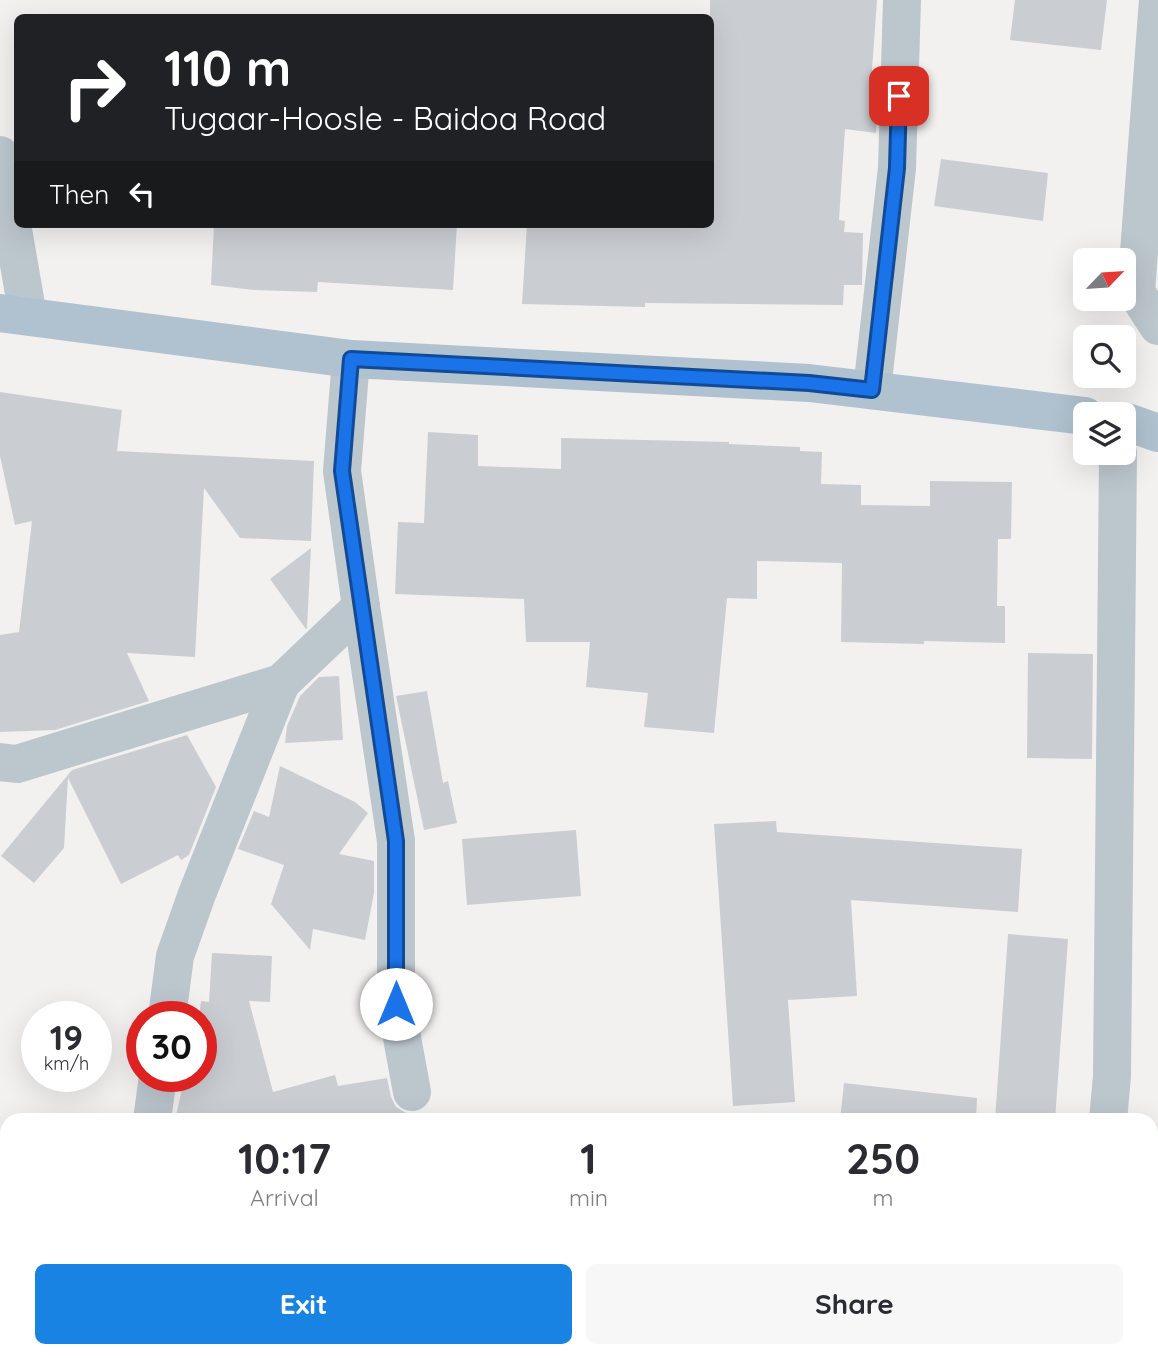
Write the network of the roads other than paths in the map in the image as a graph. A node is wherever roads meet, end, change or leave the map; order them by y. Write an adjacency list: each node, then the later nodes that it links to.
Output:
1 (901, 0): 7 (street)
2 (1158, 0): 5 (street)
3 (0, 155): 4 (street)
4 (14, 314): 6 (main road)
5 (1158, 326)
6 (351, 359): 7 (main road); 12 (street)
7 (872, 390): 8 (main road)
8 (1073, 414)
9 (1136, 425): 10 (main road)
10 (1158, 433)
11 (1118, 465): 19 (street)
12 (361, 607): 13 (street); 17 (street)
13 (281, 683): 14 (street); 15 (street)
14 (0, 762)
15 (169, 1001)
16 (156, 1092): 18 (street)
17 (412, 1092)
18 (153, 1113)
19 (1109, 1113)

